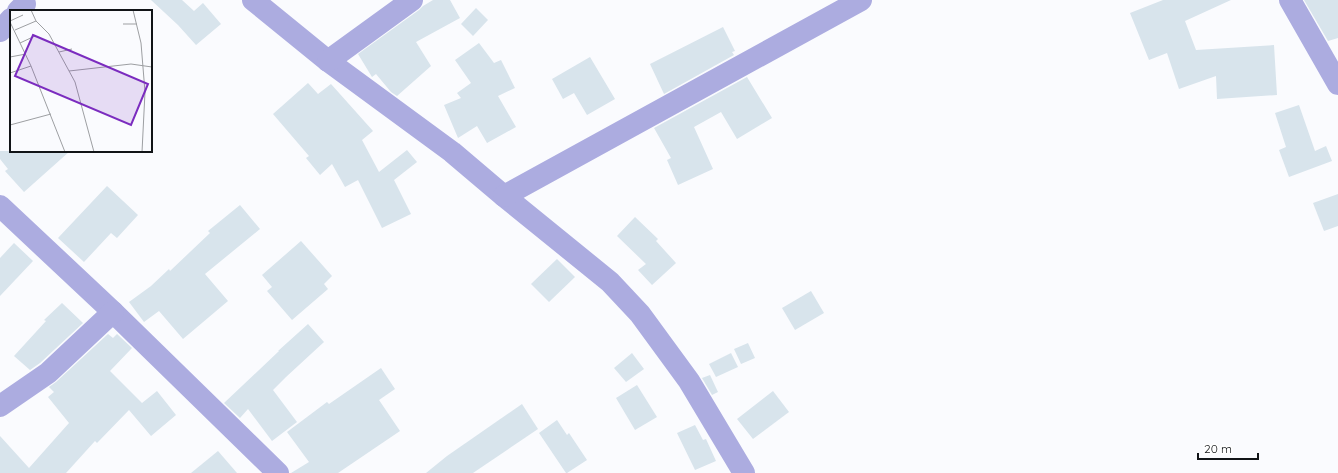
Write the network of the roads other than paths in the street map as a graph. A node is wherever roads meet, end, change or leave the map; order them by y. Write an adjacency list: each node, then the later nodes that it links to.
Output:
1 (253, 0): 7 (street)
2 (412, 0): 7 (street)
3 (861, 0): 9 (street)
4 (1290, 0): 8 (street)
5 (10, 20): 6 (street)
6 (0, 31)
7 (328, 61): 9 (street)
8 (1338, 84)
9 (504, 196): 14 (street)
10 (3, 213): 11 (street)
11 (113, 312): 12 (street); 13 (street)
12 (0, 406)
13 (278, 473)
14 (744, 473)

